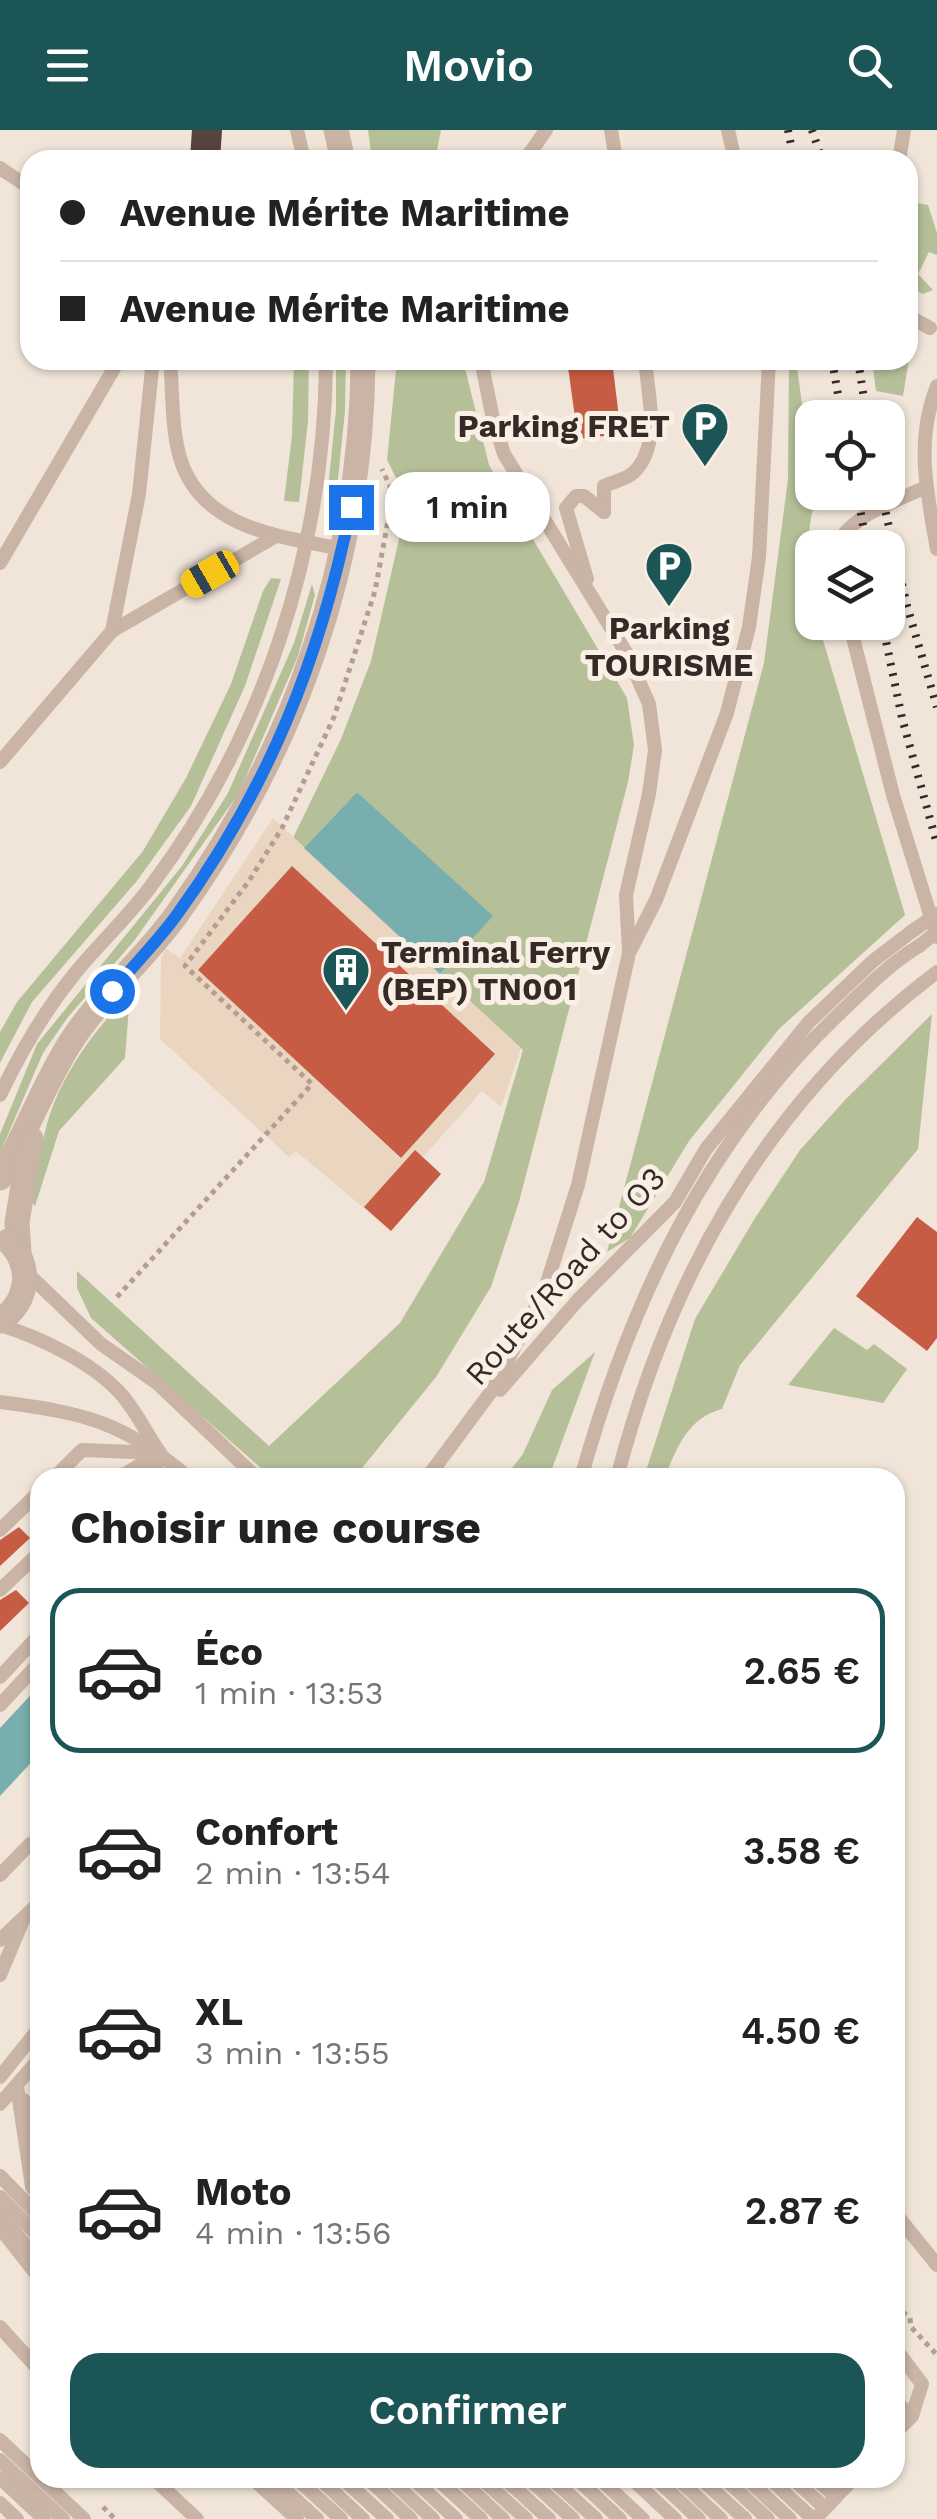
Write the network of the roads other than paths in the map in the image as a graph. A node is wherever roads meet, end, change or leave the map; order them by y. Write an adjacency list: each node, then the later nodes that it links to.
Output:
1 (918, 321): 2 (lane)
2 (930, 328)
3 (114, 370): 18 (lane)
4 (152, 370): 20 (lane)
5 (171, 370): 14 (lane)
6 (325, 370): 15 (lane)
7 (363, 370): 16 (street)
8 (483, 370): 19 (lane)
9 (646, 370): 19 (lane)
10 (769, 370): 25 (lane)
11 (937, 386): 12 (lane)
12 (926, 487): 13 (lane); 17 (lane)
13 (847, 530)
14 (271, 536): 15 (lane); 20 (lane)
15 (306, 542): 16 (lane); 27 (lane)
16 (344, 548): 28 (street)
17 (937, 549)
18 (0, 563)
19 (593, 599): 25 (lane)
20 (112, 631): 22 (lane)
21 (854, 640): 24 (lane)
22 (0, 762)
23 (937, 914): 33 (lane, Route/Road to O3, bridge)
24 (937, 934): 41 (lane, bridge)
25 (629, 952): 33 (lane)
26 (931, 976): 42 (lane)
27 (0, 1095)
28 (40, 1100): 29 (street); 30 (street)
29 (0, 1178)
30 (14, 1253): 31 (street); 39 (lane)
31 (0, 1323): 34 (lane)
32 (0, 1402): 34 (lane)
33 (461, 1436): 40 (lane)
34 (160, 1452): 35 (lane); 36 (lane); 37 (lane); 38 (lane)
35 (64, 1468)
36 (135, 1468)
37 (155, 1468)
38 (178, 1468)
39 (246, 1468)
40 (435, 1468)
41 (584, 1468)
42 (619, 1468)
43 (30, 1501): 44 (lane)
44 (0, 1530)
45 (30, 1562): 46 (lane)
46 (0, 1590)
47 (30, 1645): 49 (lane)
48 (30, 1673): 50 (lane)
49 (0, 1677)
50 (0, 1705)
51 (30, 1844): 52 (lane)
52 (0, 1875)
53 (30, 1913): 54 (lane)
54 (23, 1920): 55 (lane); 56 (lane)
55 (0, 1940)
56 (0, 1975)
57 (30, 2040): 59 (lane)
58 (30, 2071): 60 (lane)
59 (0, 2077)
60 (18, 2086): 61 (lane); 62 (lane); 63 (lane); 64 (lane); 65 (lane)
61 (30, 2103)
62 (0, 2104)
63 (30, 2113)
64 (30, 2129)
65 (30, 2173)
66 (0, 2176): 68 (lane)
67 (0, 2197): 72 (lane)
68 (30, 2207)
69 (0, 2214): 73 (lane)
70 (905, 2226): 75 (lane)
71 (0, 2228): 74 (lane)
72 (30, 2228)
73 (30, 2250)
74 (30, 2266)
75 (937, 2266)
76 (0, 2327): 78 (lane)
77 (0, 2338): 78 (lane)
78 (15, 2347): 79 (lane)
79 (30, 2361)
80 (905, 2361): 81 (lane)
81 (905, 2416)
82 (0, 2440): 84 (lane)
83 (0, 2460): 117 (lane)
84 (30, 2468)
85 (0, 2478): 116 (lane)
86 (51, 2488): 118 (lane)
87 (163, 2488): 119 (lane)
88 (263, 2488): 120 (lane)
89 (283, 2488): 121 (lane)
90 (307, 2488): 122 (lane)
91 (330, 2488): 123 (lane)
92 (353, 2488): 124 (lane)
93 (378, 2488): 125 (lane)
94 (400, 2488): 126 (lane)
95 (423, 2488): 127 (lane)
96 (447, 2488): 128 (lane)
97 (470, 2488): 129 (lane)
98 (492, 2488): 130 (lane)
99 (515, 2488): 131 (lane)
100 (539, 2488): 132 (lane)
101 (562, 2488): 133 (lane)
102 (587, 2488): 134 (lane)
103 (609, 2488): 135 (lane)
104 (642, 2488): 136 (lane)
105 (665, 2488): 137 (lane)
106 (688, 2488): 138 (lane)
107 (711, 2488): 139 (lane)
108 (735, 2488): 140 (lane)
109 (757, 2488): 141 (lane)
110 (785, 2488): 114 (lane)
111 (801, 2488): 114 (lane)
112 (841, 2488): 114 (lane)
113 (0, 2503): 115 (lane)
114 (822, 2511)
115 (17, 2519)
116 (44, 2519)
117 (63, 2519)
118 (84, 2519)
119 (197, 2519)
120 (297, 2519)
121 (317, 2519)
122 (341, 2519)
123 (364, 2519)
124 (387, 2519)
125 (411, 2519)
126 (433, 2519)
127 (456, 2519)
128 (481, 2519)
129 (504, 2519)
130 (526, 2519)
131 (549, 2519)
132 (573, 2519)
133 (596, 2519)
134 (620, 2519)
135 (643, 2519)
136 (675, 2519)
137 (699, 2519)
138 (722, 2519)
139 (745, 2519)
140 (768, 2519)
141 (790, 2519)

